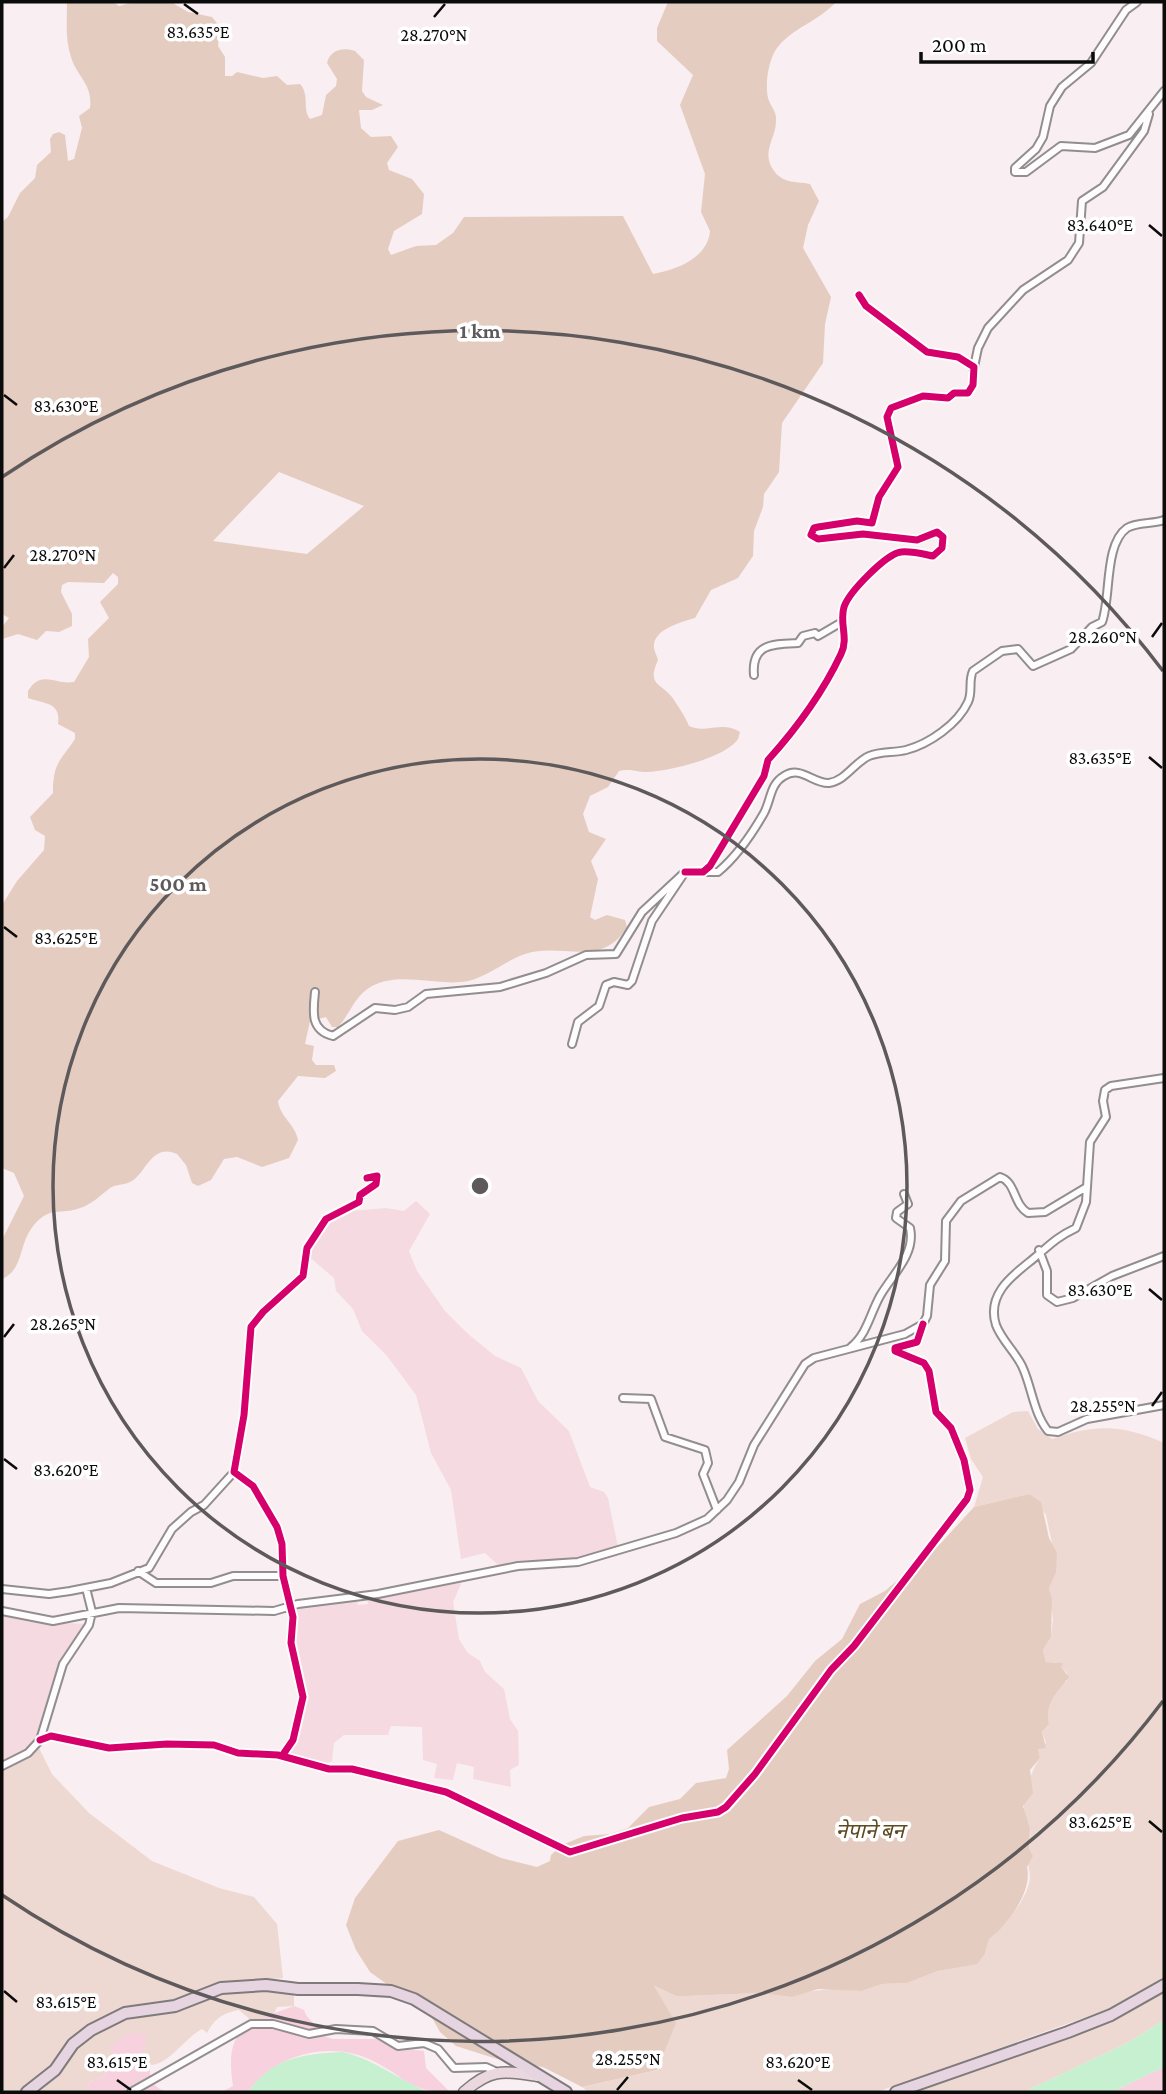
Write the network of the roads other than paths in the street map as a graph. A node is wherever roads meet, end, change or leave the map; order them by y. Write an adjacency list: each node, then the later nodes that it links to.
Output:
1 (1137, 2): 3 (street)
2 (1164, 91): 3 (street)
3 (1149, 114): 5 (street)
4 (859, 295): 5 (street)
5 (974, 367): 7 (street)
6 (1164, 520): 10 (street)
7 (842, 622): 8 (street); 10 (street)
8 (754, 675)
9 (685, 872): 10 (street); 11 (street); 12 (street)
10 (703, 872)
11 (315, 992)
12 (572, 1044)
13 (1164, 1078): 15 (street)
14 (367, 1178): 23 (street)
15 (1085, 1188): 17 (street); 19 (street)
16 (904, 1194): 20 (street)
17 (1039, 1250): 18 (street); 22 (street)
18 (1164, 1256)
19 (923, 1324): 20 (street); 33 (street)
20 (851, 1348): 24 (street)
21 (623, 1398): 24 (street)
22 (1164, 1405)
23 (234, 1472): 25 (street); 26 (street)
24 (717, 1510): 29 (street)
25 (138, 1571): 26 (street); 27 (street)
26 (283, 1576): 29 (street)
27 (86, 1588): 28 (street); 31 (street)
28 (2, 1589)
29 (291, 1608): 31 (street); 33 (street)
30 (2, 1611): 31 (street)
31 (92, 1612): 32 (street)
32 (40, 1740): 33 (street); 34 (street)
33 (282, 1756)
34 (2, 1766)
35 (1164, 1985): 42 (highway)
36 (497, 2072): 37 (main road); 39 (street); 40 (main road)
37 (537, 2076): 38 (highway); 41 (highway)
38 (27, 2092)
39 (131, 2092)
40 (464, 2092)
41 (566, 2092)
42 (896, 2092)

